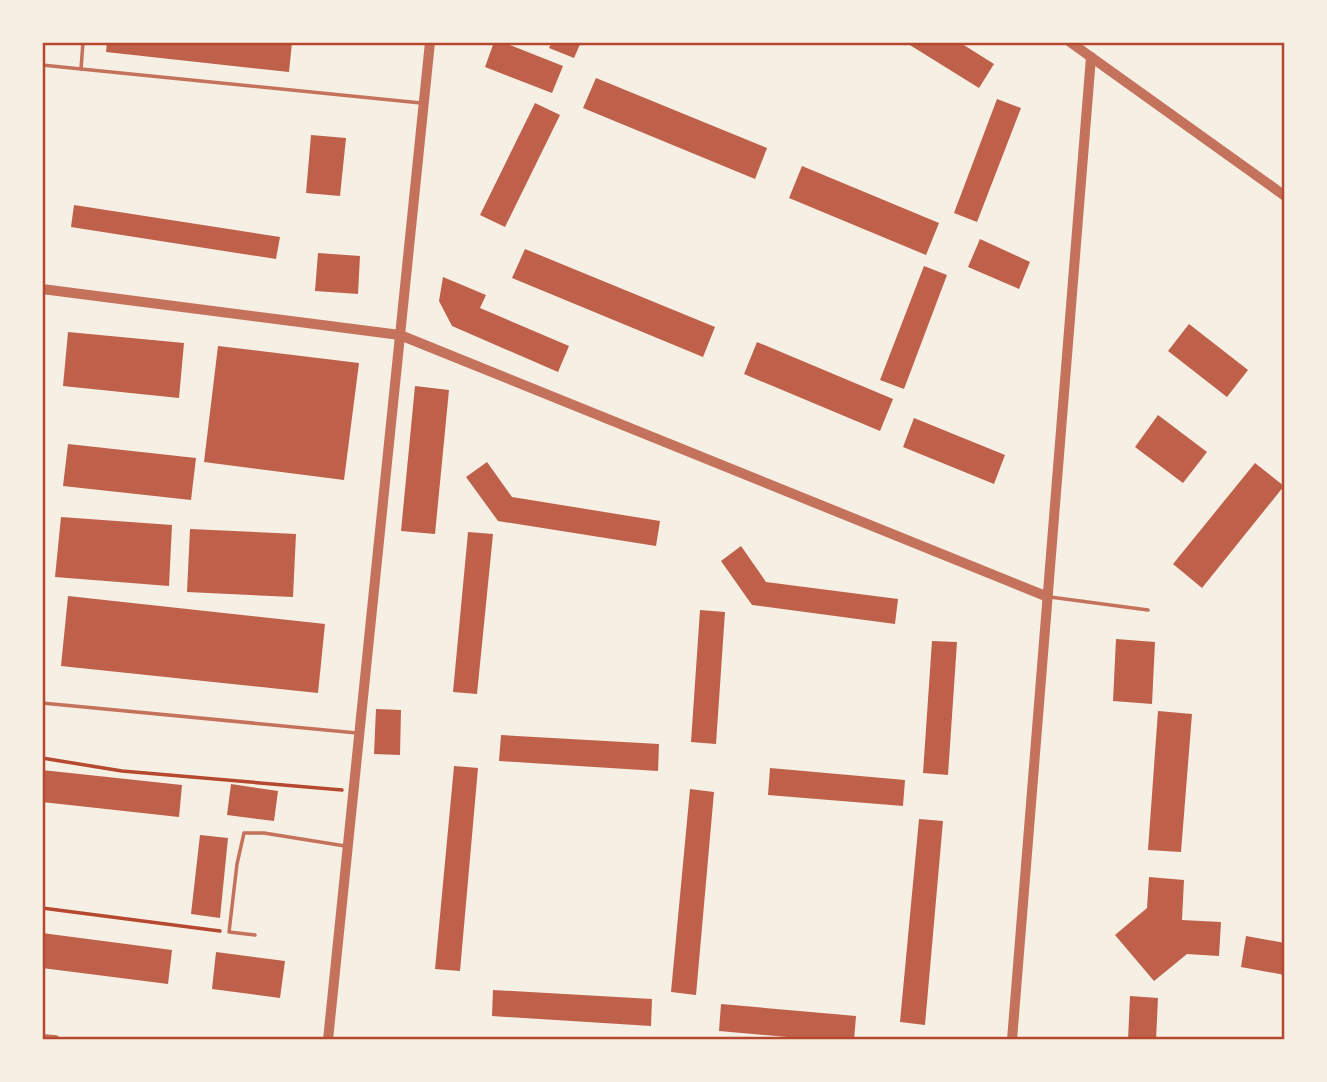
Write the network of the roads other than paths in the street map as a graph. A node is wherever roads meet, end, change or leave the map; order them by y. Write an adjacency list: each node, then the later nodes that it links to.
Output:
1 (83, 42): 6 (lane)
2 (430, 42): 7 (street)
3 (1070, 42): 4 (street)
4 (1091, 57): 8 (street); 11 (street)
5 (42, 65): 6 (lane)
6 (81, 69): 7 (lane)
7 (424, 103): 10 (street)
8 (1285, 196)
9 (42, 289): 10 (street)
10 (400, 335): 11 (street); 14 (street)
11 (1048, 597): 12 (lane); 20 (street)
12 (1147, 610)
13 (42, 702): 14 (lane)
14 (359, 733): 15 (street)
15 (348, 846): 16 (lane); 19 (street)
16 (255, 934)
17 (42, 1039): 18 (street)
18 (55, 1040)
19 (328, 1040)
20 (1012, 1040)

